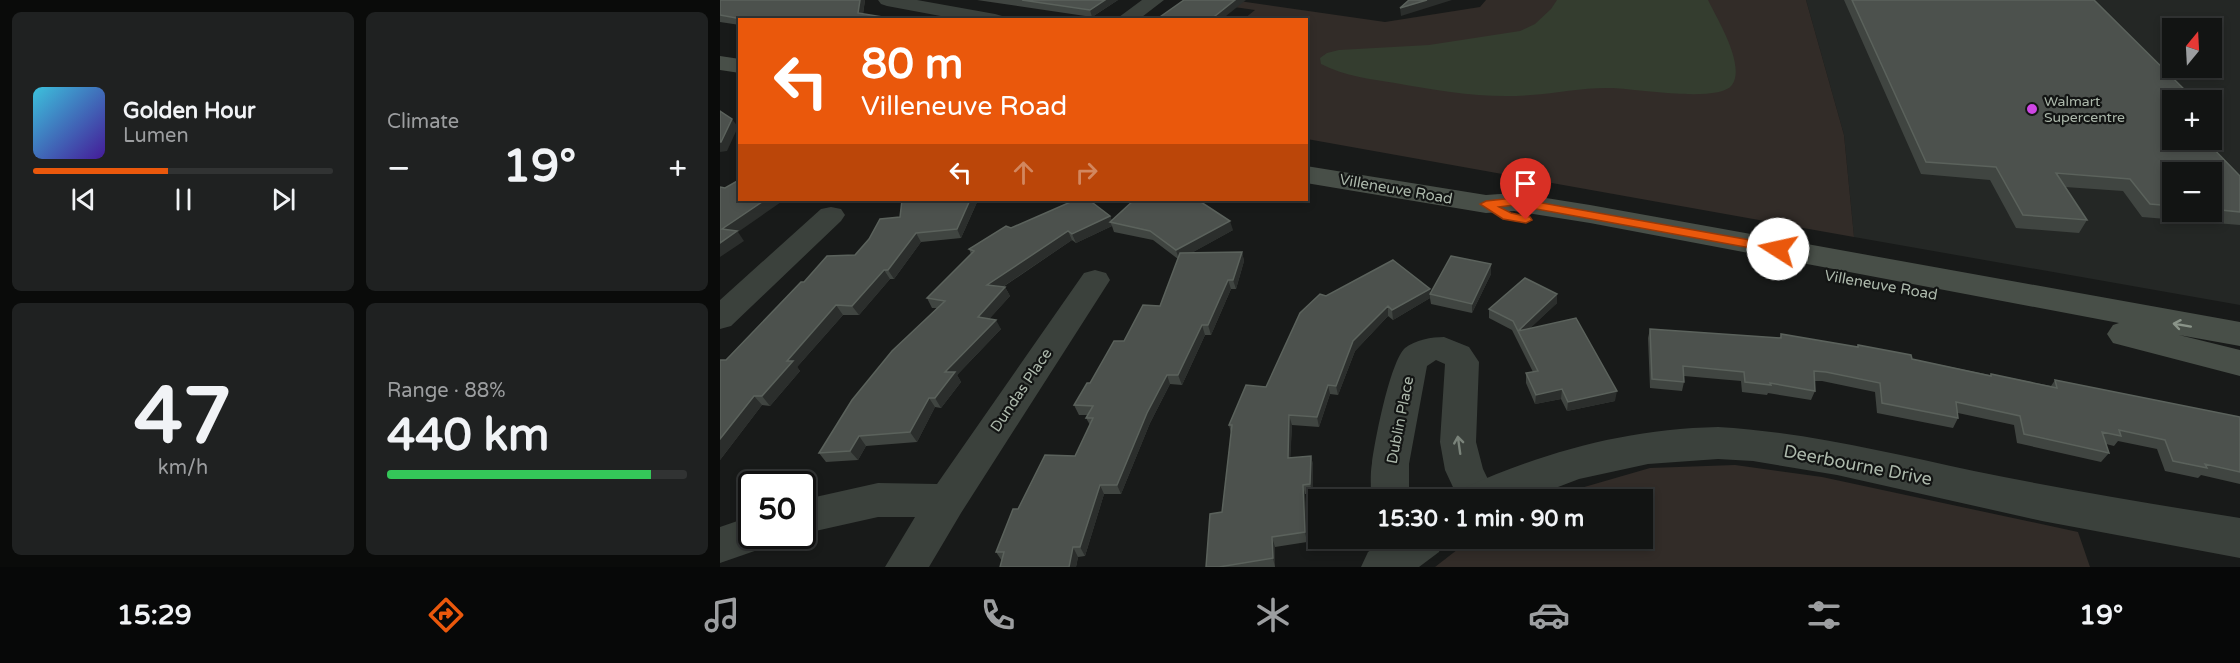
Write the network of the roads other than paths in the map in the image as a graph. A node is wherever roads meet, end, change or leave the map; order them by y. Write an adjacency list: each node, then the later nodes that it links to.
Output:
1 (887, 0): 3 (street)
2 (1155, 0): 4 (street)
3 (984, 18)
4 (1127, 18)
5 (720, 63): 6 (main road)
6 (738, 66)
7 (1308, 174): 8 (main road, Villeneuve Road)
8 (1486, 204): 12 (main road, Villeneuve Road, one-way to 8); 13 (main road, Villeneuve Road)
9 (831, 215): 11 (street)
10 (1095, 280): 17 (street, Dundas Place)
11 (720, 318)
12 (2240, 334)
13 (2240, 363)
14 (1390, 489): 15 (street, Dublin Place, one-way to 14)
15 (1474, 489)
16 (1506, 489): 19 (street, Deerbourne Drive)
17 (947, 501): 18 (street); 22 (street, Dundas Place)
18 (816, 514)
19 (2240, 538)
20 (738, 539): 21 (street)
21 (720, 545)
22 (906, 567)

